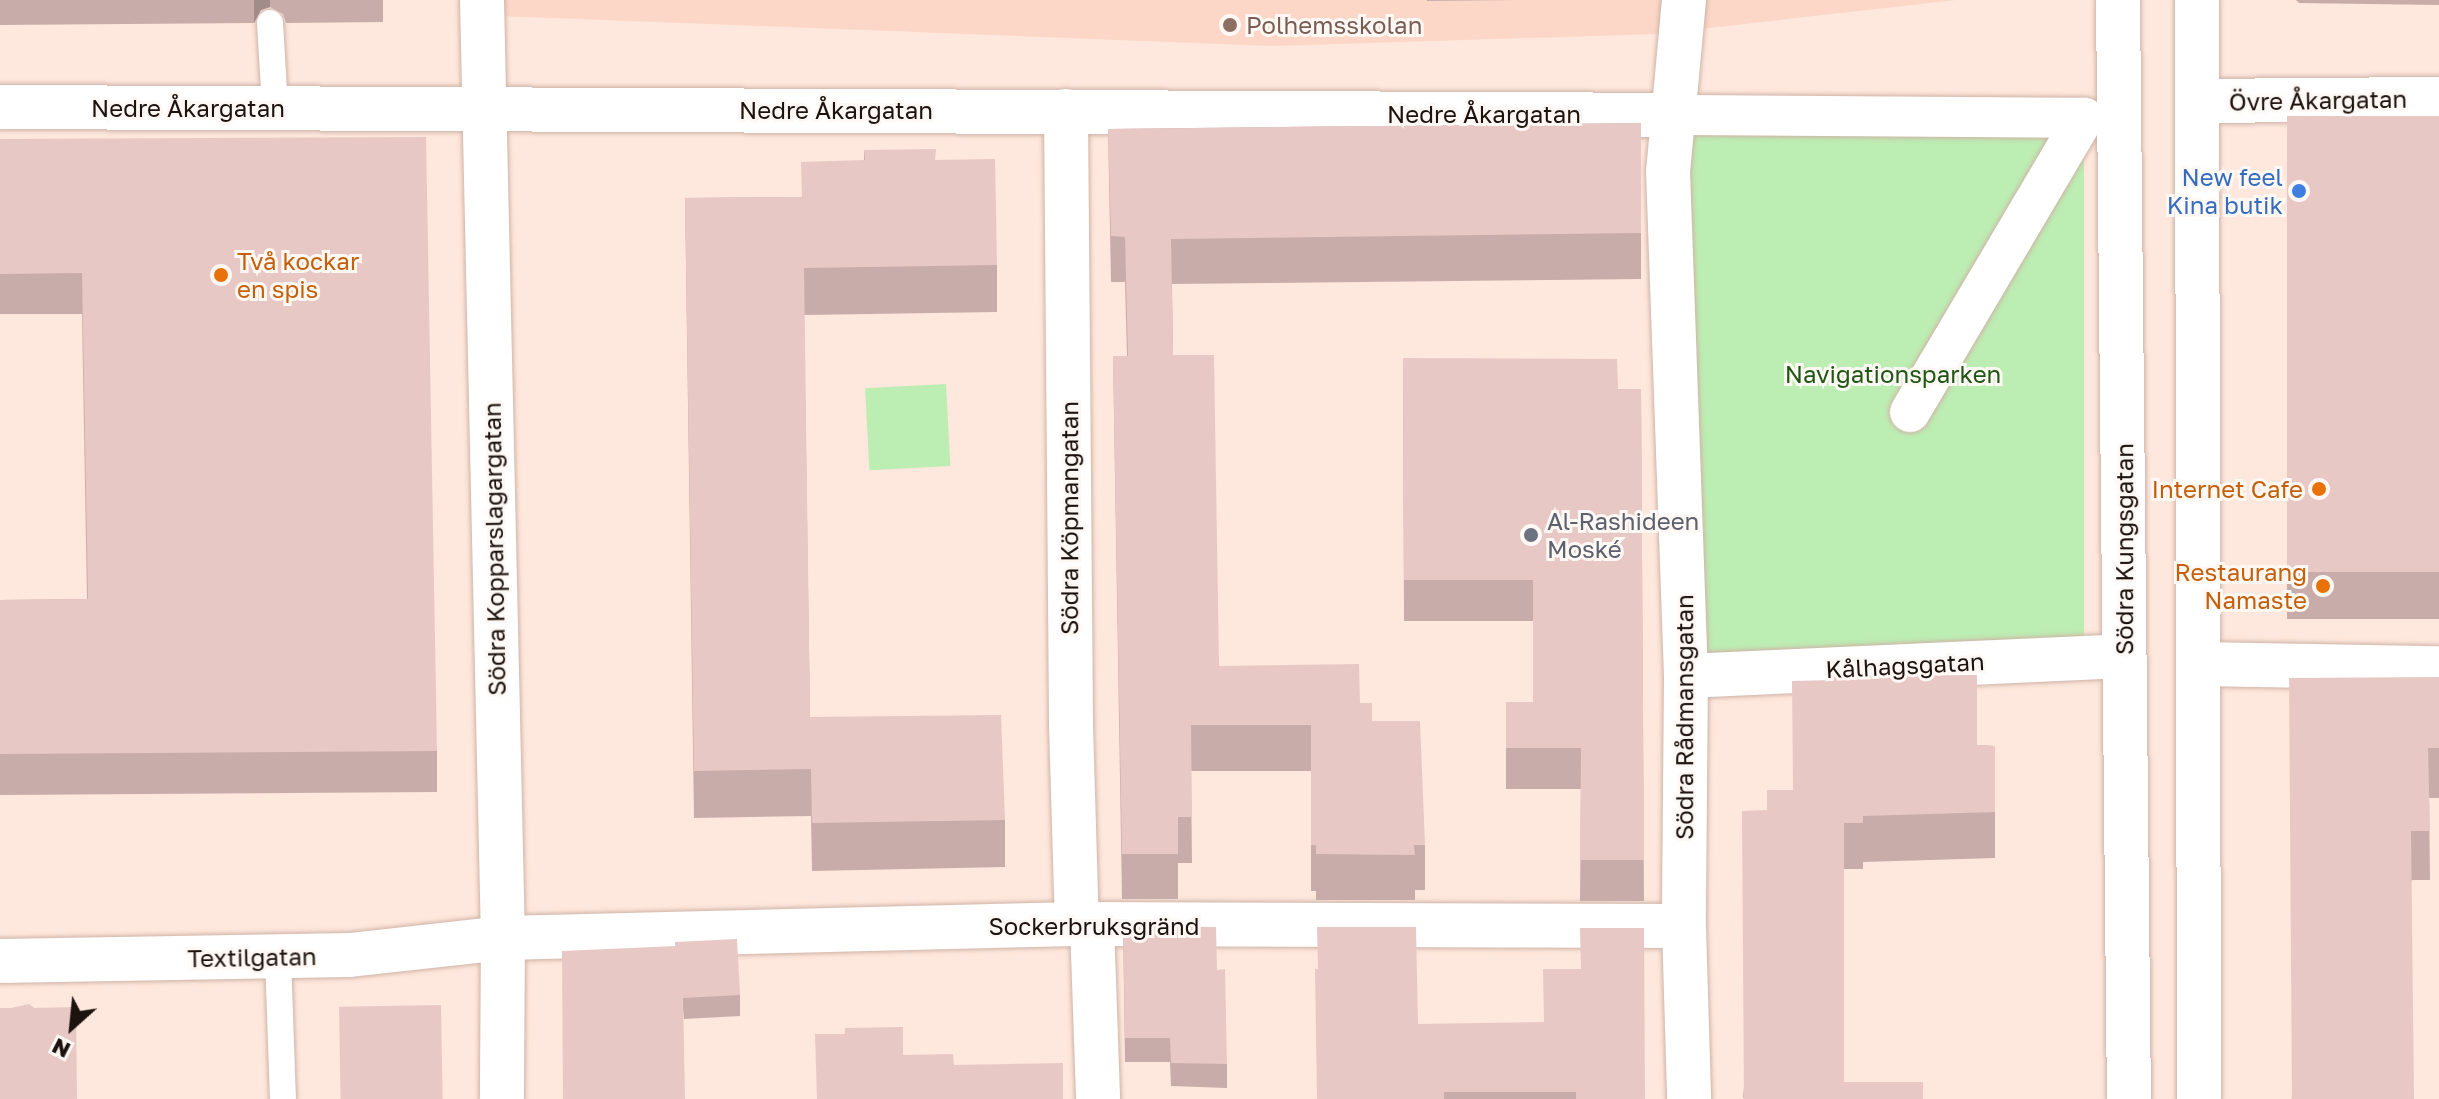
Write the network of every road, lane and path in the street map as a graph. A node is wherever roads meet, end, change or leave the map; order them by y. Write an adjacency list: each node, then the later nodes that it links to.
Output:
1 (482, 0): 10 (street, Södra Kopparslagargatan)
2 (1684, 0): 12 (street, Södra Rådmansgatan)
3 (2118, 0): 14 (street, Södra Kungsgatan)
4 (2197, 0): 7 (street)
5 (270, 23): 9 (lane)
6 (2439, 99): 7 (street, Övre Åkargatan)
7 (2198, 101): 15 (street)
8 (0, 107): 9 (street, Nedre Åkargatan)
9 (275, 108): 10 (street, Nedre Åkargatan)
10 (484, 109): 11 (street, Nedre Åkargatan); 20 (street, Södra Kopparslagargatan)
11 (1066, 111): 12 (street, Nedre Åkargatan); 18 (street, Södra Köpmangatan)
12 (1671, 115): 13 (street); 17 (street, Södra Rådmansgatan)
13 (1910, 412)
14 (2124, 656): 17 (street, Kålhagsgatan); 27 (street, Södra Kungsgatan)
15 (2200, 664): 16 (street); 28 (street)
16 (2439, 668)
17 (1686, 676): 19 (street, Södra Rådmansgatan)
18 (1084, 924): 19 (street, Sockerbruksgränd); 20 (street, Sockerbruksgränd); 25 (street, Södra Köpmangatan)
19 (1684, 926): 26 (street, Södra Rådmansgatan)
20 (503, 938): 21 (street, Textilgatan); 24 (street, Södra Kopparslagargatan)
21 (278, 957): 22 (street, Textilgatan); 23 (lane)
22 (0, 961)
23 (283, 1099)
24 (502, 1099)
25 (1098, 1099)
26 (1689, 1099)
27 (2129, 1099)
28 (2199, 1099)

